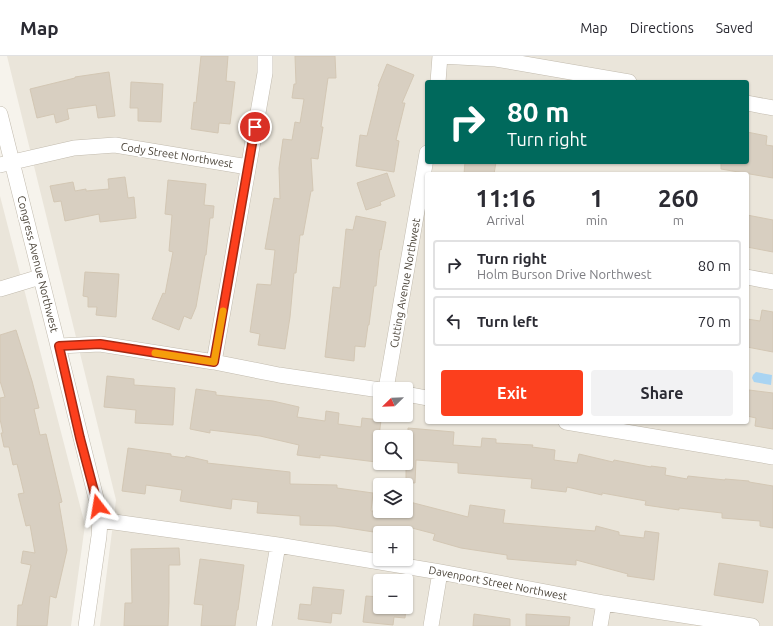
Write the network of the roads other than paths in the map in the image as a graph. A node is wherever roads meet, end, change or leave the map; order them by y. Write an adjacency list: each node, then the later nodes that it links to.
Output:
1 (265, 56): 10 (street)
2 (440, 56): 3 (street); 4 (street)
3 (438, 80)
4 (617, 80)
5 (749, 103): 6 (street)
6 (773, 108)
7 (0, 114): 8 (street, Congress Avenue Northwest)
8 (6, 164): 10 (street, Cody Street Northwest); 11 (street, Congress Avenue Northwest)
9 (425, 164): 17 (street, Cutting Avenue Northwest)
10 (248, 167): 16 (street)
11 (40, 277): 14 (street); 15 (street, Congress Avenue Northwest)
12 (749, 277): 13 (street)
13 (773, 282)
14 (0, 289)
15 (59, 346): 16 (street); 23 (street, Congress Avenue Northwest)
16 (214, 362): 18 (street)
17 (387, 382)
18 (373, 389)
19 (413, 395): 20 (street)
20 (425, 398)
21 (578, 424): 22 (street)
22 (773, 457)
23 (100, 520): 24 (street, Davenport Street Northwest); 27 (street, Congress Avenue Northwest)
24 (278, 545): 25 (street, Davenport Street Northwest); 28 (street)
25 (440, 572): 26 (street, Davenport Street Northwest); 29 (street)
26 (604, 603): 30 (street); 31 (street, Davenport Street Northwest)
27 (86, 626)
28 (264, 626)
29 (431, 626)
30 (600, 626)
31 (752, 626)

